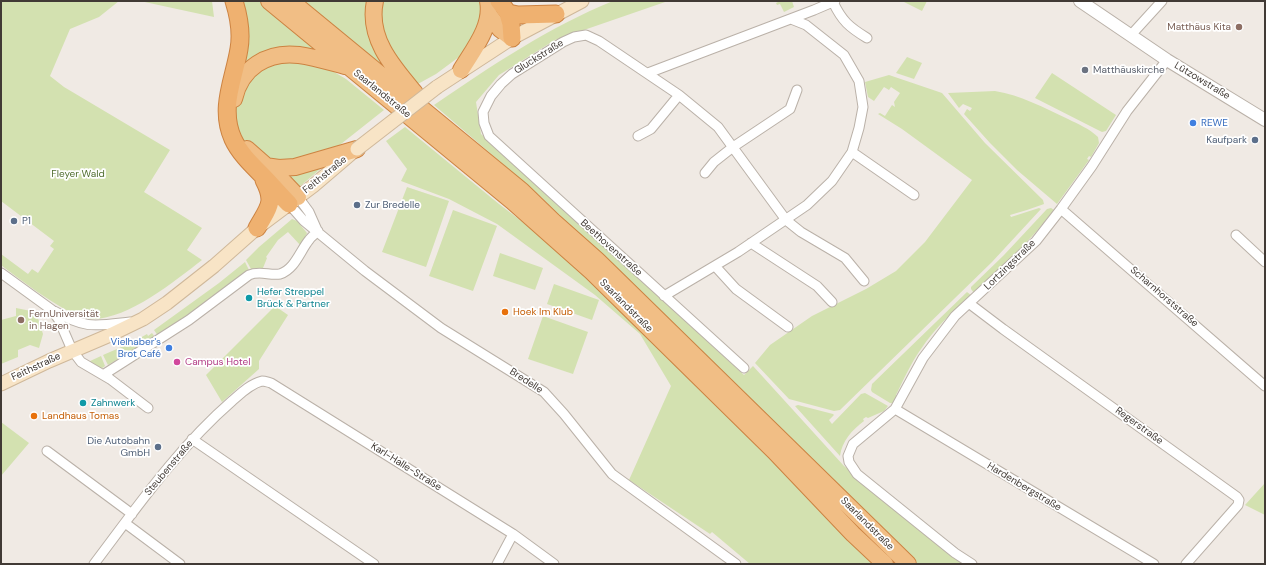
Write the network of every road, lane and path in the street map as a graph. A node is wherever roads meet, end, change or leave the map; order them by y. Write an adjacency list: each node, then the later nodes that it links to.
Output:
1 (234, 1): 29 (highway)
2 (269, 1): 17 (highway, Saarlandstraße)
3 (291, 1): 23 (highway)
4 (375, 1): 23 (highway)
5 (582, 1): 11 (main road, Feithstraße)
6 (834, 1): 12 (street); 15 (street)
7 (1080, 1): 13 (street, Lützowstraße)
8 (1162, 1): 13 (street)
9 (503, 7): 11 (highway); 14 (highway)
10 (488, 8): 14 (highway); 18 (highway)
11 (556, 14): 14 (main road, Feithstraße)
12 (791, 19): 19 (street); 28 (street)
13 (1131, 35): 16 (street, Lützowstraße)
14 (512, 38): 18 (main road, Feithstraße)
15 (867, 38)
16 (1167, 60): 22 (street, Lützowstraße); 33 (street, Lortzingstraße)
17 (350, 68): 29 (highway); 68 (highway, Saarlandstraße)
18 (461, 70): 27 (main road, Feithstraße, bridge)
19 (648, 73): 21 (street, Gluckstraße); 24 (street, Gluckstraße)
20 (797, 90): 26 (street)
21 (679, 94): 25 (street); 26 (street, Gluckstraße)
22 (1265, 120)
23 (440, 123): 69 (highway, Saarlandstraße)
24 (484, 123): 43 (street, Beethovenstraße)
25 (638, 136)
26 (733, 147): 30 (street); 34 (street, Gluckstraße)
27 (357, 149): 29 (highway); 32 (main road, Feithstraße)
28 (852, 152): 31 (street); 34 (street)
29 (263, 169): 32 (highway); 35 (highway)
30 (705, 173)
31 (914, 195)
32 (294, 200): 35 (main road, Feithstraße); 36 (street, Bredelle)
33 (1061, 209): 45 (street, Lortzingstraße); 54 (street, Scharnhorststraße)
34 (786, 220): 38 (street); 42 (street, Gluckstraße)
35 (257, 228): 47 (main road, Feithstraße)
36 (318, 231): 51 (street); 67 (street, Bredelle)
37 (1236, 235): 39 (street)
38 (751, 244): 40 (street); 44 (street)
39 (1265, 262)
40 (715, 266): 43 (street); 48 (street)
41 (1, 273): 46 (street)
42 (864, 281)
43 (664, 296): 50 (street, Beethovenstraße)
44 (832, 302)
45 (970, 304): 56 (street, Lortzingstraße); 72 (street, Regerstraße)
46 (52, 310): 47 (street); 49 (street)
47 (139, 321): 49 (main road, Feithstraße)
48 (788, 327)
49 (72, 350): 51 (street, Feithstraße); 52 (main road, Feithstraße)
50 (744, 368)
51 (103, 374): 55 (street, Feithstraße)
52 (1, 384)
53 (254, 384): 57 (street, Steubenstraße); 61 (street, Karl-Halle-Straße)
54 (1265, 386)
55 (148, 408)
56 (895, 409): 70 (street, Lortzingstraße); 71 (street, Hardenbergstraße)
57 (192, 440): 59 (street, Steubenstraße); 64 (street)
58 (47, 451): 59 (street)
59 (132, 514): 60 (street, Steubenstraße)
60 (125, 523): 62 (street, Steubenstraße); 63 (street)
61 (513, 534): 65 (street); 66 (street, Karl-Halle-Straße)
62 (94, 564)
63 (180, 564)
64 (374, 564)
65 (497, 564)
66 (554, 564)
67 (736, 564)
68 (885, 564)
69 (908, 564)
70 (972, 564)
71 (1154, 564)
72 (1186, 564)

